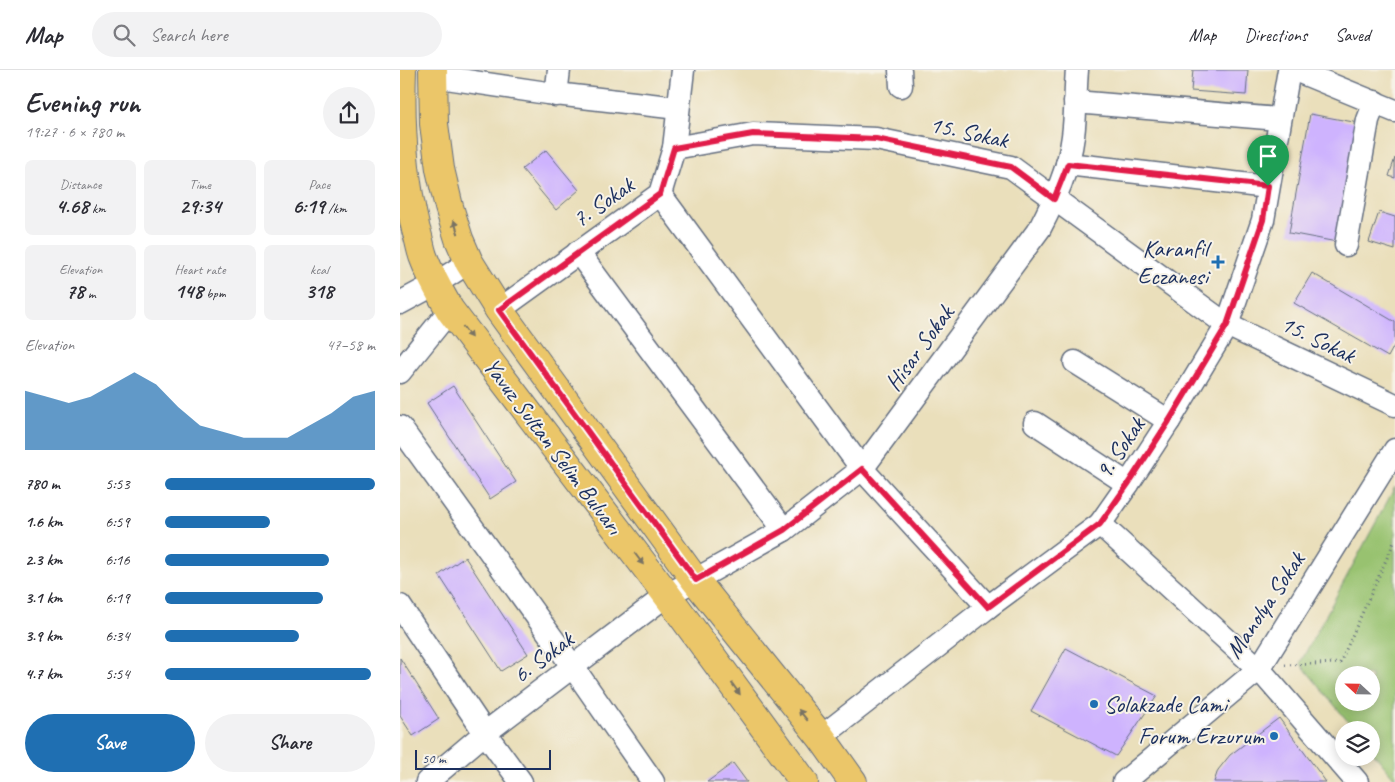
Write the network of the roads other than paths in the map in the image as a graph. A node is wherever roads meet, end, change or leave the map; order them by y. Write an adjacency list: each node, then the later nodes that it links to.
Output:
1 (402, 70): 21 (main road, Yavuz Sultan Selim Bulvarı)
2 (559, 70): 8 (street)
3 (683, 70): 11 (street, 7. Sokak)
4 (1077, 70): 9 (street, Hisar Sokak)
5 (1288, 70): 12 (street, 9. Sokak)
6 (1295, 70): 10 (street)
7 (433, 73): 8 (street); 20 (main road, Yavuz Sultan Selim Bulvarı, one-way to 7)
8 (556, 94): 11 (street)
9 (1075, 102): 12 (street); 14 (street, Hisar Sokak)
10 (1385, 106): 18 (street)
11 (678, 108): 13 (street, 7. Sokak)
12 (1279, 119): 15 (street, 9. Sokak)
13 (674, 148): 16 (street, 7. Sokak); 17 (street, 15. Sokak)
14 (1068, 164): 15 (street); 17 (street, Hisar Sokak)
15 (1268, 186): 25 (street, 9. Sokak)
16 (660, 194): 19 (street, 7. Sokak); 33 (street)
17 (1054, 199): 25 (street, 15. Sokak); 33 (street, Hisar Sokak)
18 (1346, 245)
19 (578, 252): 24 (street, 7. Sokak); 36 (street)
20 (469, 262): 21 (street); 24 (main road, Yavuz Sultan Selim Bulvarı)
21 (435, 284): 22 (street); 23 (main road, Yavuz Sultan Selim Bulvarı)
22 (400, 303)
23 (450, 310): 27 (street); 38 (main road, Yavuz Sultan Selim Bulvarı, one-way to 38)
24 (499, 310): 37 (main road, Yavuz Sultan Selim Bulvarı)
25 (1227, 325): 28 (street, 15. Sokak); 29 (street, 9. Sokak)
26 (1075, 362): 29 (street)
27 (400, 372)
28 (1395, 405)
29 (1169, 421): 34 (street, 9. Sokak)
30 (1035, 423): 34 (street)
31 (400, 427): 42 (street)
32 (1395, 450): 41 (street, Manolya Sokak)
33 (862, 469): 36 (street, Hisar Sokak); 40 (street)
34 (1128, 484): 35 (street, 9. Sokak)
35 (1100, 524): 40 (street, 9. Sokak); 41 (street)
36 (784, 530): 37 (street, Hisar Sokak)
37 (696, 580): 38 (street, 6. Sokak); 44 (main road, Yavuz Sultan Selim Bulvarı, one-way to 37)
38 (667, 595): 42 (street, 6. Sokak); 48 (main road, Yavuz Sultan Selim Bulvarı, one-way to 48)
39 (400, 606): 43 (street)
40 (988, 607): 44 (street, 9. Sokak)
41 (1261, 666): 50 (street, Manolya Sokak); 51 (street)
42 (573, 667): 43 (street, 6. Sokak); 47 (street)
43 (485, 733): 45 (street, 6. Sokak); 46 (street)
44 (821, 738): 49 (main road, Yavuz Sultan Selim Bulvarı)
45 (427, 782)
46 (521, 782)
47 (653, 782)
48 (804, 782)
49 (853, 782)
50 (1124, 782)
51 (1357, 782)

